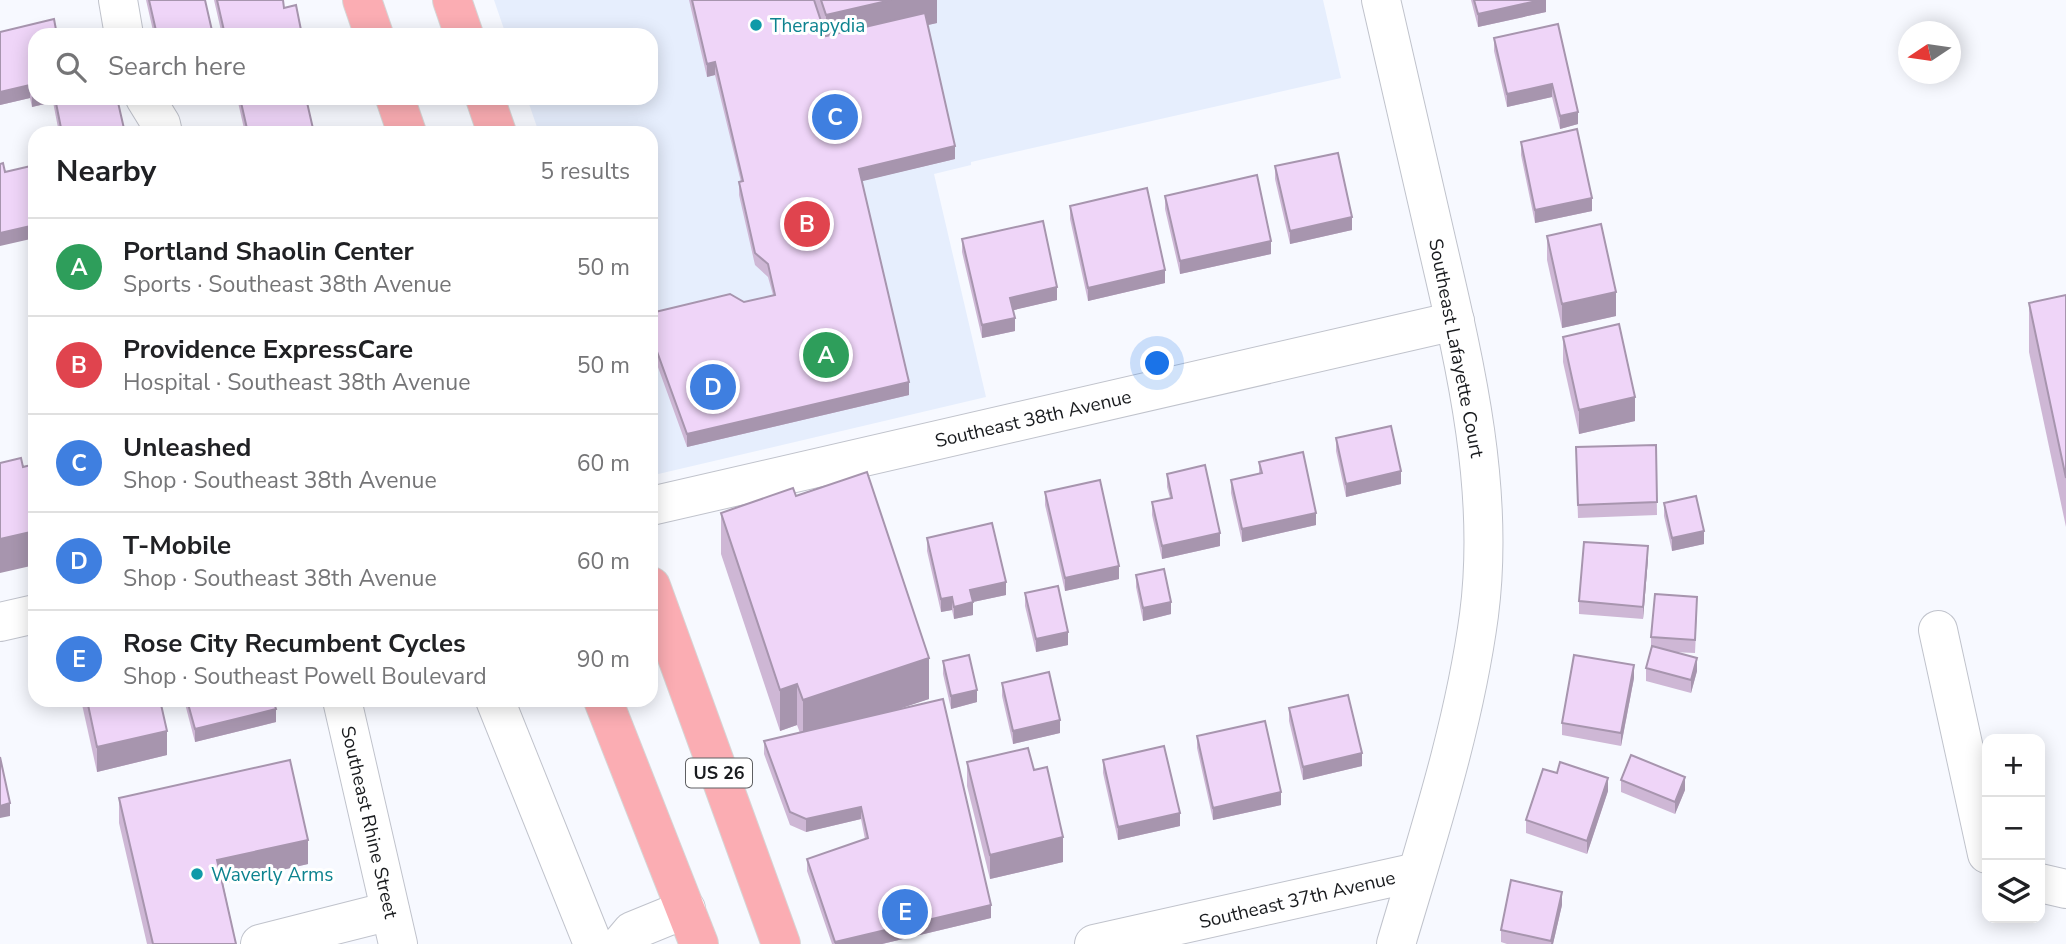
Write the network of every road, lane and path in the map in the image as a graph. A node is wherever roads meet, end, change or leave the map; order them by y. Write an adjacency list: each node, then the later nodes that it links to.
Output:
1 (118, 0): 5 (street)
2 (362, 0): 6 (main road)
3 (452, 0): 7 (main road)
4 (1381, 0): 14 (street, Southeast Lafayette Court)
5 (123, 28)
6 (372, 28)
7 (462, 28)
8 (149, 105): 11 (street)
9 (397, 105): 12 (main road)
10 (487, 105): 13 (main road)
11 (161, 126)
12 (405, 126)
13 (495, 126)
14 (1455, 321): 15 (street, Southeast 38th Avenue); 24 (street, Southeast Lafayette Court)
15 (658, 504)
16 (658, 605): 32 (main road, US 26)
17 (28, 616): 18 (street)
18 (0, 622)
19 (1938, 630): 23 (street)
20 (344, 707): 27 (street, Southeast Rhine Street)
21 (498, 707): 30 (street)
22 (606, 707): 28 (main road)
23 (1982, 831)
24 (1417, 872): 33 (street, Southeast 37th Avenue); 34 (street, Southeast Lafayette Court)
25 (2045, 884): 26 (street)
26 (2066, 889)
27 (394, 927): 29 (street)
28 (692, 927): 31 (street)
29 (260, 944)
30 (593, 944)
31 (621, 944)
32 (781, 944)
33 (1094, 944)
34 (1396, 944)

